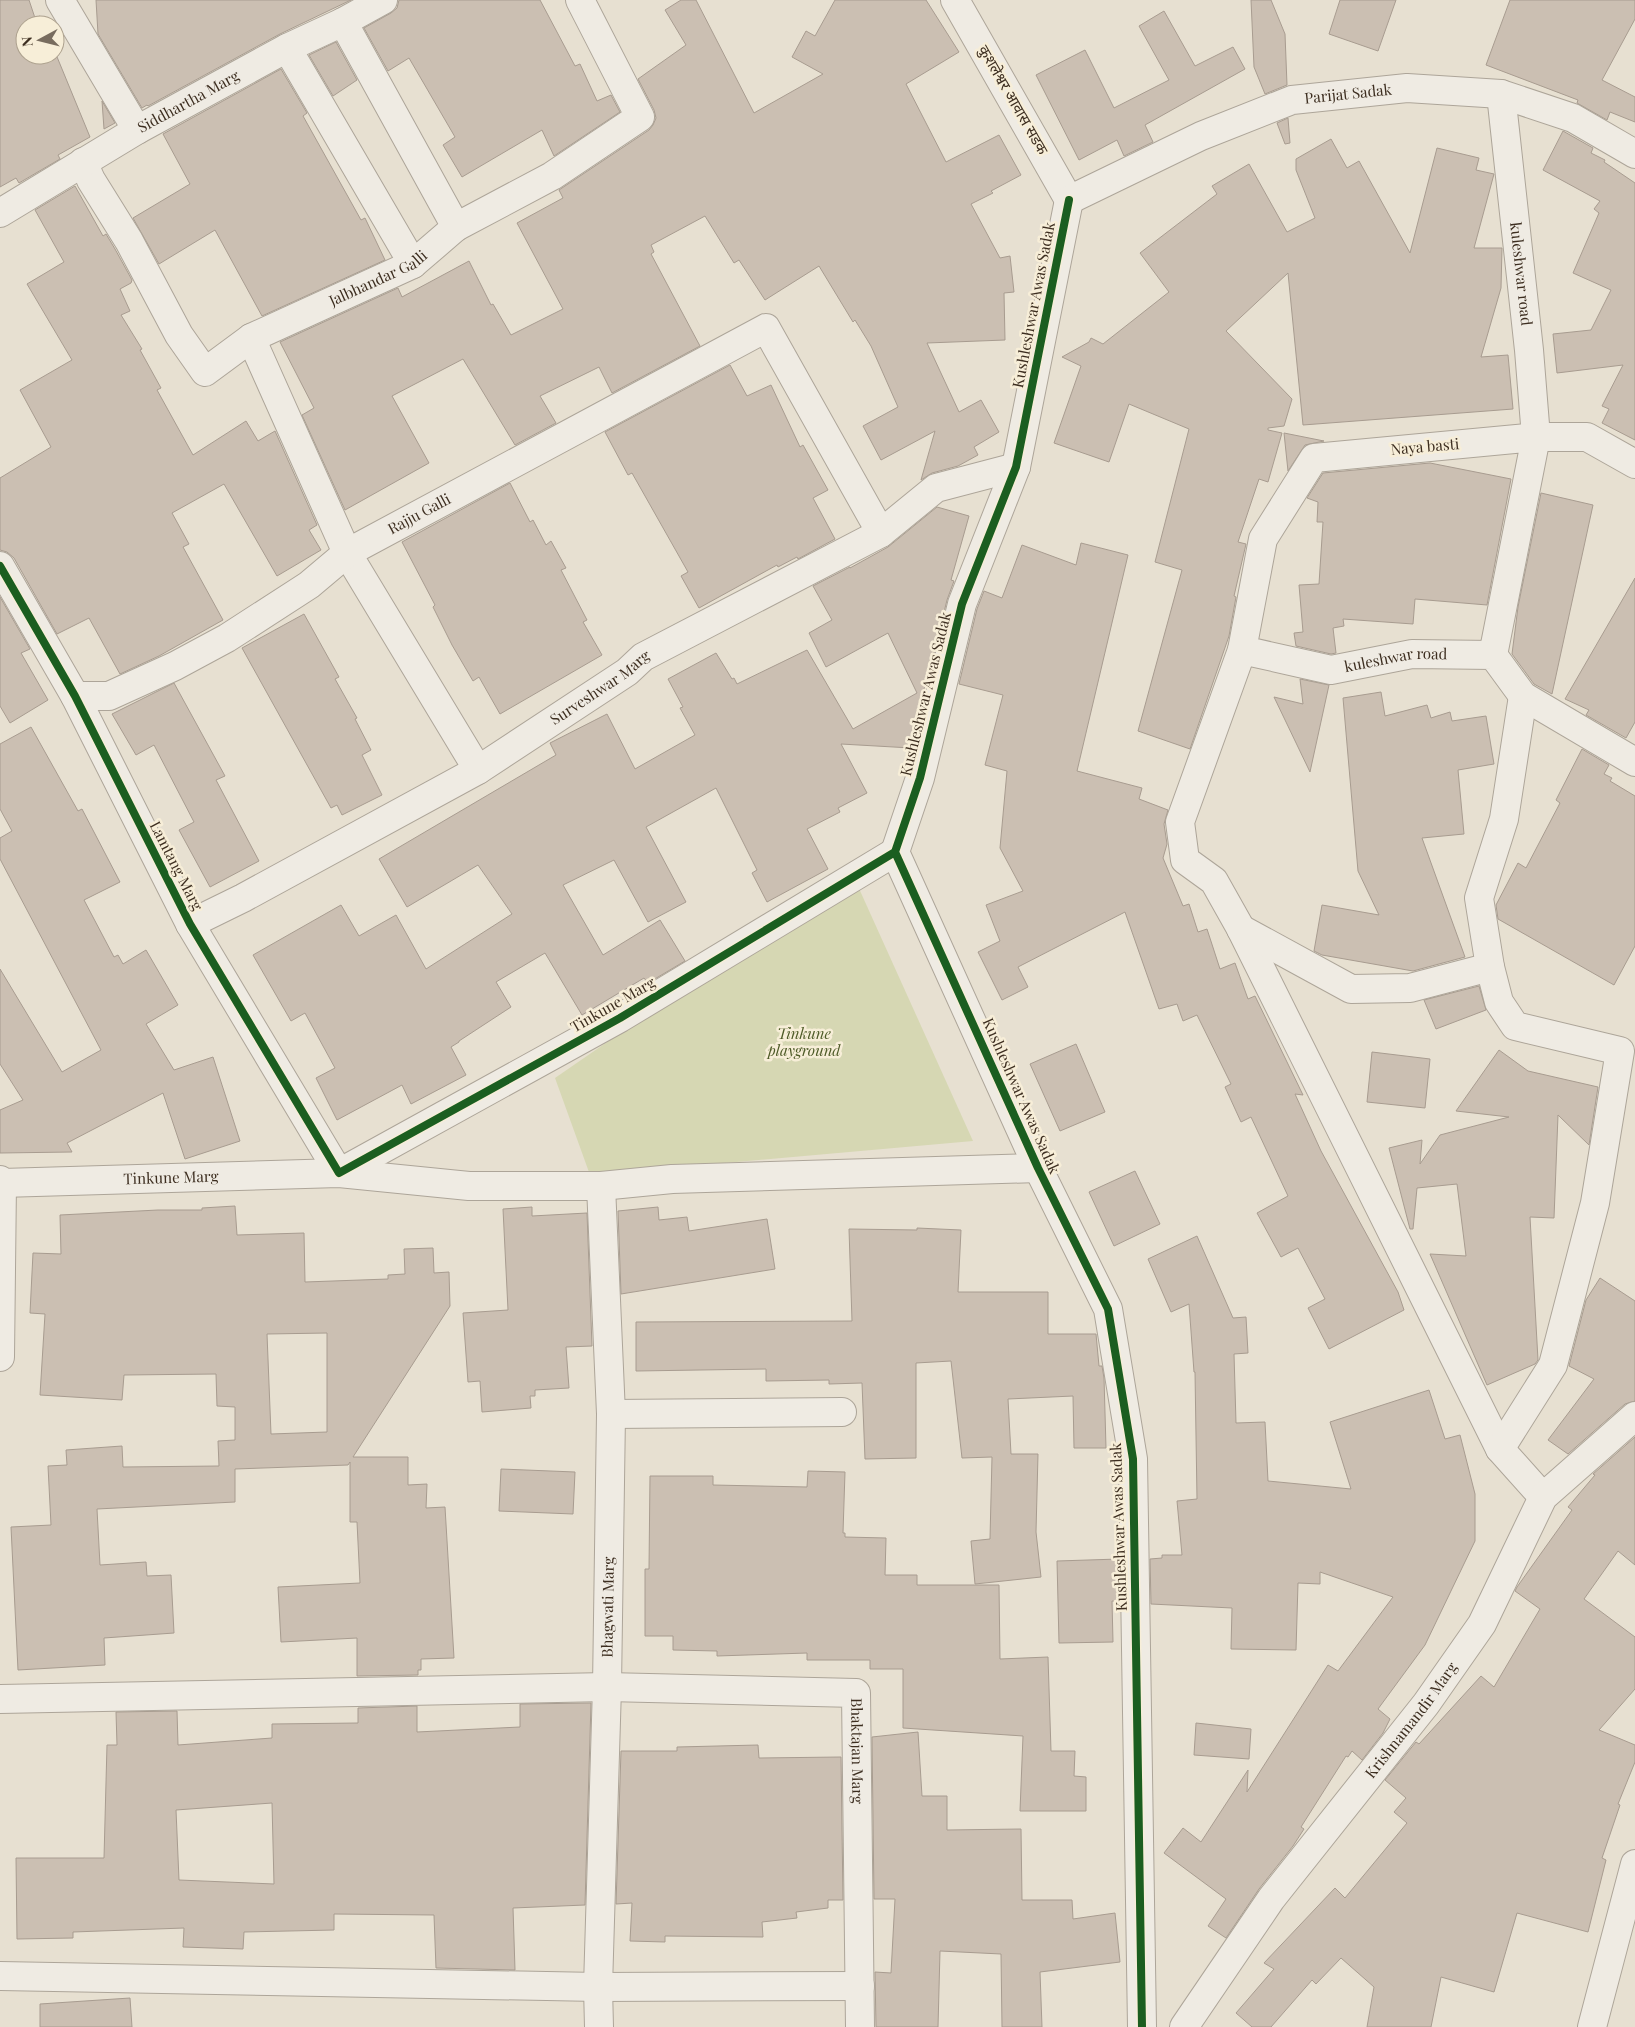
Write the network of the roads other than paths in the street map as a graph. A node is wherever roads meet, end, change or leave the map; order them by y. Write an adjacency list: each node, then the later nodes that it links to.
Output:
1 (60, 0): 8 (street)
2 (383, 0): 5 (street, Siddhartha Marg)
3 (580, 0): 13 (street, Jalbhandar Galli)
4 (955, 0): 11 (street, कुशलेश्वर आवास सडक)
5 (344, 22): 6 (street, Siddhartha Marg); 13 (street)
6 (287, 48): 8 (street, Siddhartha Marg); 14 (street)
7 (1501, 94): 9 (street, Parijat Sadak); 11 (street, Parijat Sadak); 16 (street, kuleshwar road)
8 (137, 130): 10 (street, Siddhartha Marg)
9 (1635, 154)
10 (83, 162): 12 (street, Siddhartha Marg); 15 (street, Jalbhandar Galli)
11 (1070, 200): 18 (street, Kushleshwar Awas Sadak)
12 (0, 213)
13 (456, 227): 14 (street, Jalbhandar Galli)
14 (413, 264): 15 (street, Jalbhandar Galli)
15 (251, 338): 20 (street)
16 (1536, 438): 17 (street); 22 (street, Naya basti); 23 (street, kuleshwar road)
17 (1635, 464)
18 (1016, 467): 19 (street, Surveshwar Marg); 28 (street, Kushleshwar Awas Sadak)
19 (881, 533): 20 (street, Rajju Galli); 27 (street, Surveshwar Marg)
20 (347, 553): 24 (street, Rajju Galli); 27 (street)
21 (0, 566): 24 (street, Lamtang Marg)
22 (1242, 650): 23 (street, kuleshwar road); 30 (street)
23 (1493, 655): 25 (street)
24 (75, 696): 29 (street, Lamtang Marg)
25 (1523, 696): 26 (street); 31 (street)
26 (1635, 762)
27 (478, 770): 29 (street, Surveshwar Marg)
28 (895, 852): 33 (street, Kushleshwar Awas Sadak); 34 (street, Tinkune Marg)
29 (190, 924): 34 (street, Lamtang Marg)
30 (1241, 929): 31 (street); 41 (street)
31 (1490, 967): 32 (street)
32 (1627, 1046): 41 (street)
33 (1038, 1168): 36 (street, Tinkune Marg); 53 (street, Kushleshwar Awas Sadak)
34 (339, 1173): 35 (street, Tinkune Marg); 36 (street, Tinkune Marg)
35 (1, 1181): 37 (street)
36 (601, 1186): 39 (street, Bhagwati Marg)
37 (0, 1357)
38 (842, 1412): 39 (street)
39 (611, 1414): 44 (street, Bhagwati Marg)
40 (1635, 1416): 42 (street, Krishnamandir Marg)
41 (1500, 1449): 42 (street)
42 (1543, 1496): 54 (street, Krishnamandir Marg)
43 (0, 1686): 45 (street)
44 (607, 1687): 45 (street); 49 (street, Bhaktajan Marg); 50 (street, Bhagwati Marg)
45 (0, 1699): 46 (street)
46 (0, 1714)
47 (1635, 1864): 55 (street)
48 (0, 1976): 50 (street)
49 (860, 1986): 50 (street); 52 (street, Bhaktajan Marg)
50 (598, 1987): 51 (street, Bhagwati Marg)
51 (599, 2027)
52 (860, 2027)
53 (1142, 2027)
54 (1184, 2027)
55 (1592, 2027)

